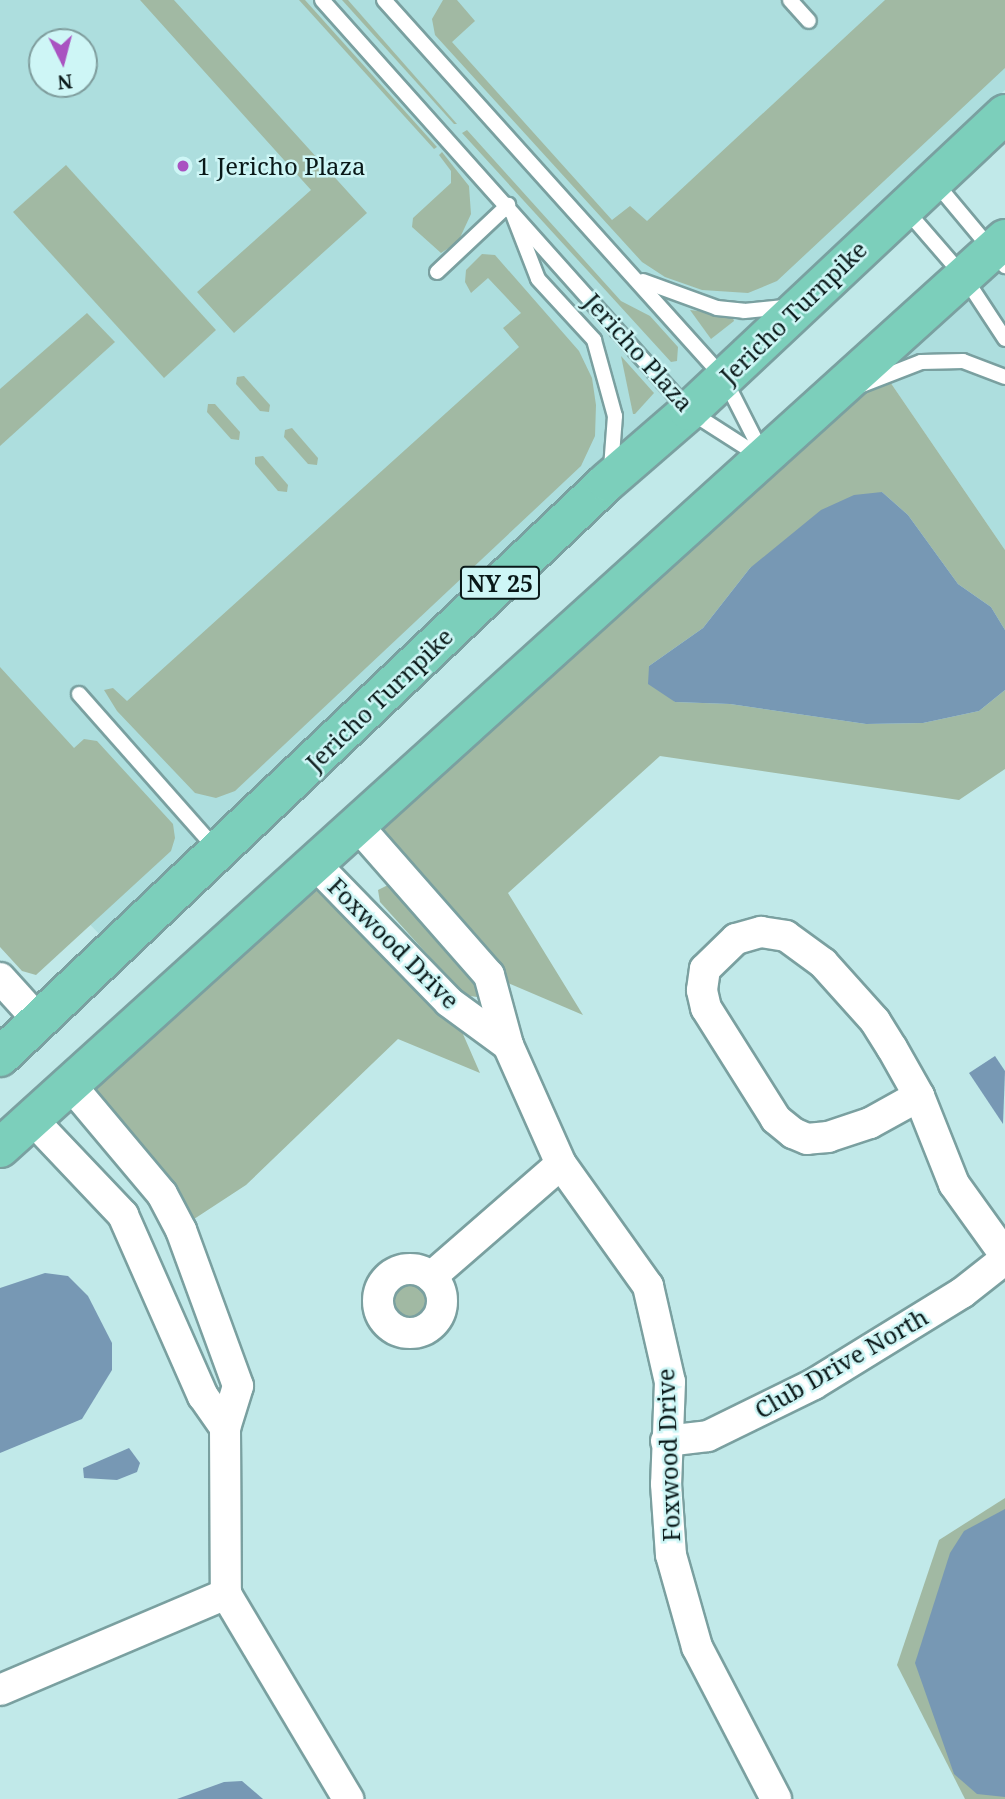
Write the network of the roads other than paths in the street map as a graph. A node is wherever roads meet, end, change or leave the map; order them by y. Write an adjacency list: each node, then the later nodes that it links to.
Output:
1 (322, 0): 8 (lane, Jericho Plaza)
2 (384, 0): 12 (lane, Jericho Plaza)
3 (790, 0): 4 (lane)
4 (808, 21)
5 (1005, 114): 6 (main road, Jericho Turnpike / NY 25)
6 (933, 180): 7 (main road, Jericho Turnpike / NY 25); 9 (lane)
7 (903, 206): 11 (lane); 13 (main road, Jericho Turnpike / NY 25)
8 (510, 207): 10 (lane); 18 (lane, Jericho Plaza); 20 (lane)
9 (1001, 252): 11 (main road)
10 (437, 272)
11 (965, 278): 14 (lane); 17 (main road)
12 (640, 281): 13 (lane); 16 (lane, Jericho Plaza)
13 (804, 303): 16 (main road, Jericho Turnpike / NY 25)
14 (1005, 339)
15 (1005, 377): 17 (lane)
16 (724, 378): 18 (main road, Jericho Turnpike / NY 25); 19 (lane, Jericho Plaza)
17 (835, 396): 19 (main road)
18 (689, 411): 19 (lane, Jericho Plaza); 20 (main road, Jericho Turnpike / NY 25)
19 (765, 460): 22 (main road)
20 (607, 482): 23 (main road, Jericho Turnpike / NY 25)
21 (79, 694): 23 (lane)
22 (357, 825): 24 (main road); 27 (street, Foxwood Drive)
23 (218, 851): 26 (main road, Jericho Turnpike / NY 25)
24 (315, 864): 27 (street, Foxwood Drive); 29 (main road)
25 (0, 978): 26 (street)
26 (38, 1021): 28 (main road, Jericho Turnpike / NY 25)
27 (508, 1045): 33 (street, Foxwood Drive)
28 (0, 1057)
29 (68, 1082): 31 (main road); 36 (street)
30 (919, 1096): 30 (street); 34 (street)
31 (31, 1118): 32 (main road); 36 (street)
32 (0, 1148)
33 (561, 1164): 35 (street); 37 (street, Foxwood Drive)
34 (1005, 1257): 37 (street, Club Drive North)
35 (431, 1277)
36 (225, 1428): 38 (street)
37 (666, 1441): 41 (street, Foxwood Drive)
38 (226, 1594): 39 (street); 40 (street)
39 (0, 1690)
40 (348, 1799)
41 (776, 1799)

